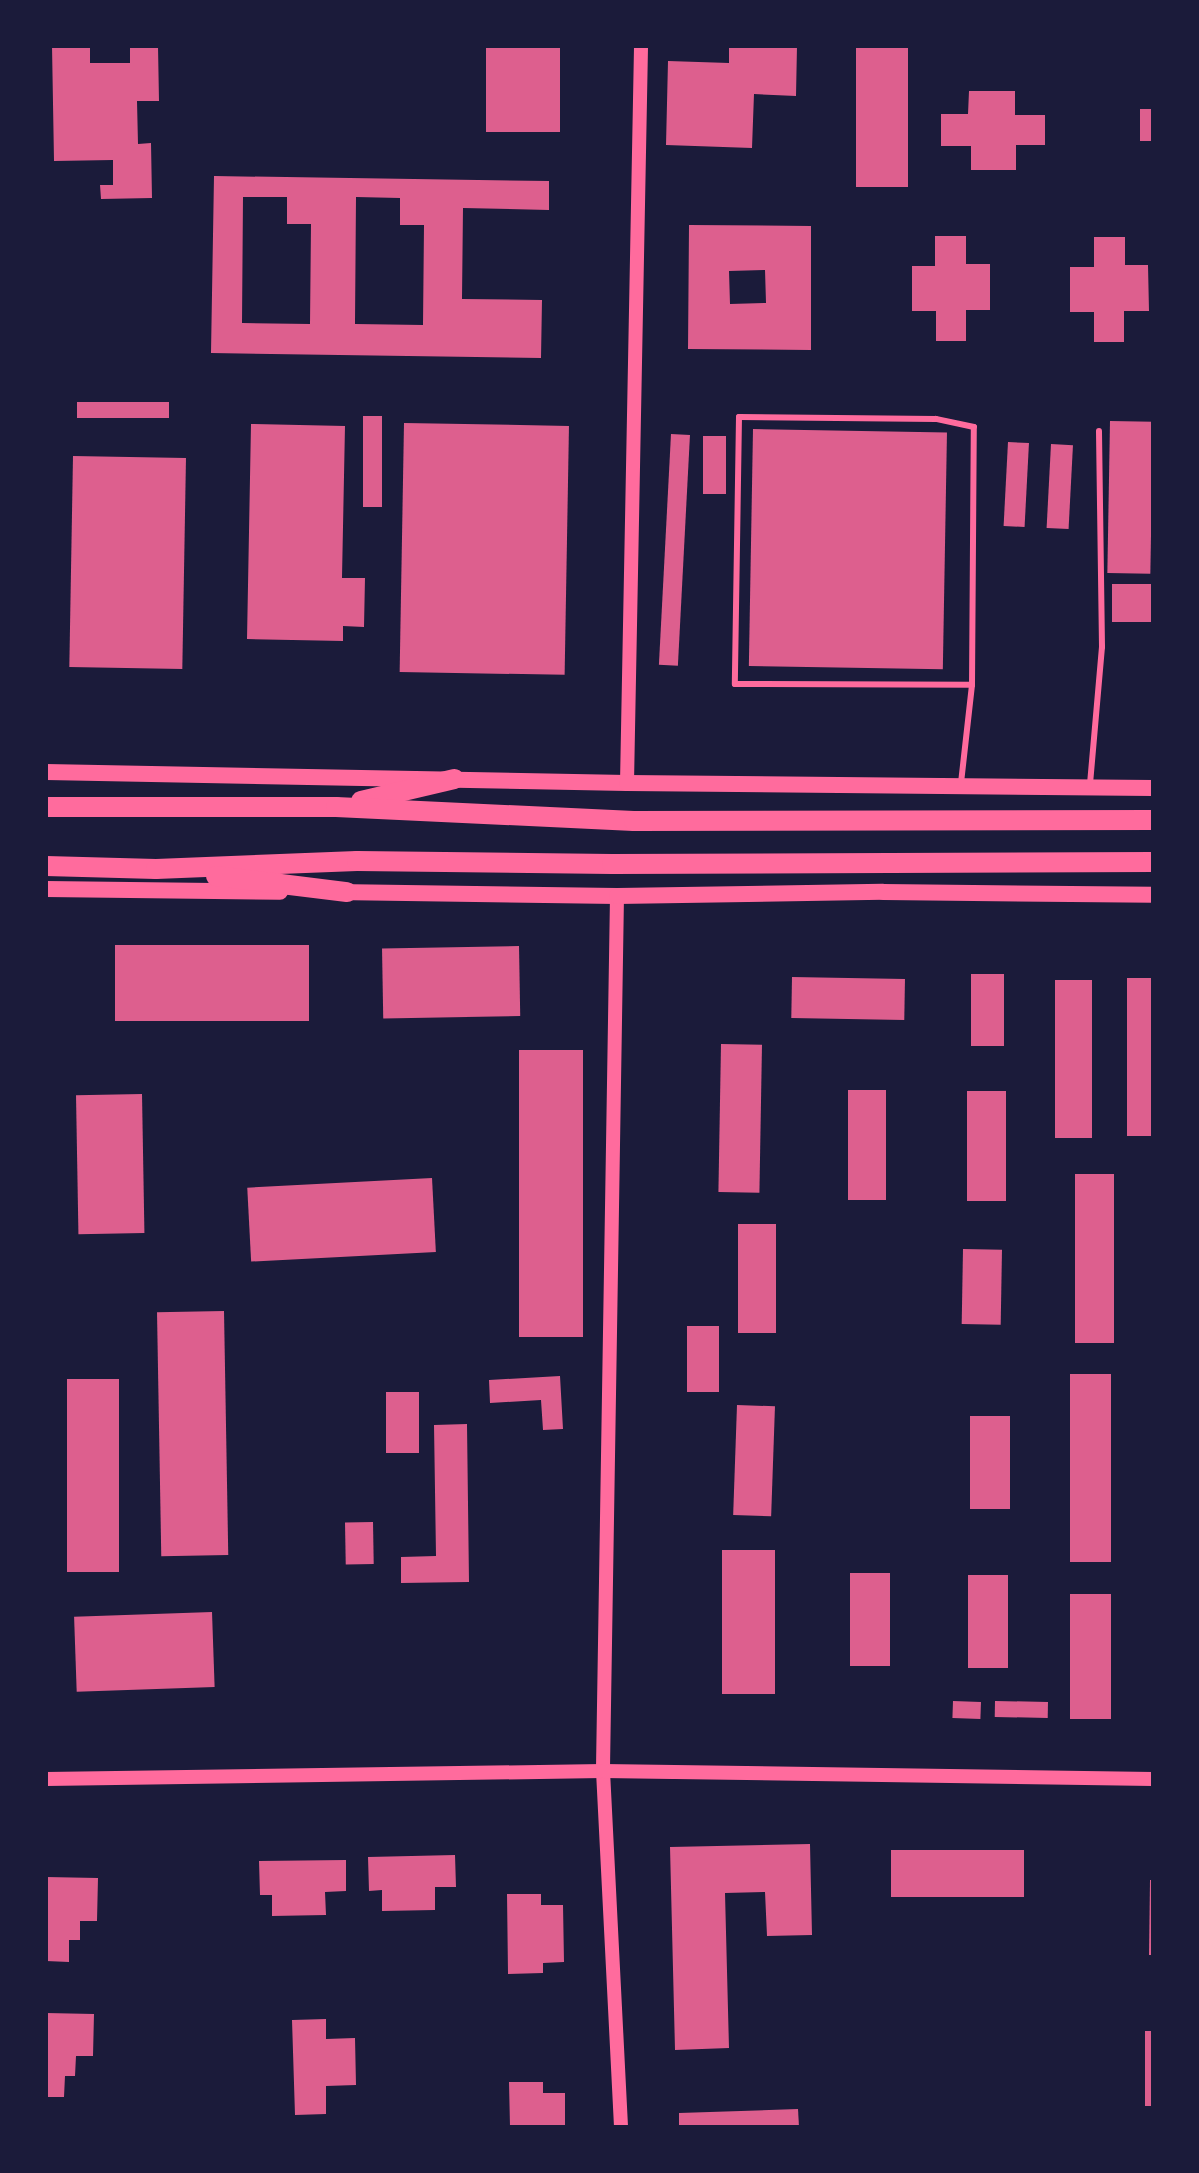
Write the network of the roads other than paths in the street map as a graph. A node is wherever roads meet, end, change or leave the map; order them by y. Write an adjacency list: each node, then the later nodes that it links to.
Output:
1 (641, 46): 6 (street)
2 (1099, 431): 8 (lane)
3 (972, 685): 3 (lane); 7 (lane)
4 (46, 772): 5 (main road)
5 (454, 779): 6 (main road); 11 (highway)
6 (627, 783): 7 (main road)
7 (961, 787): 8 (main road)
8 (1090, 788): 9 (main road)
9 (1153, 788)
10 (46, 807): 11 (highway)
11 (336, 807): 12 (highway)
12 (1153, 820)
13 (1153, 862): 15 (highway)
14 (46, 866): 15 (highway)
15 (156, 869): 17 (highway)
16 (46, 889): 17 (main road)
17 (347, 892): 19 (main road)
18 (1153, 895): 19 (main road)
19 (617, 896): 20 (street)
20 (603, 1771): 21 (street); 22 (street); 23 (street)
21 (46, 1779)
22 (1153, 1779)
23 (621, 2127)

